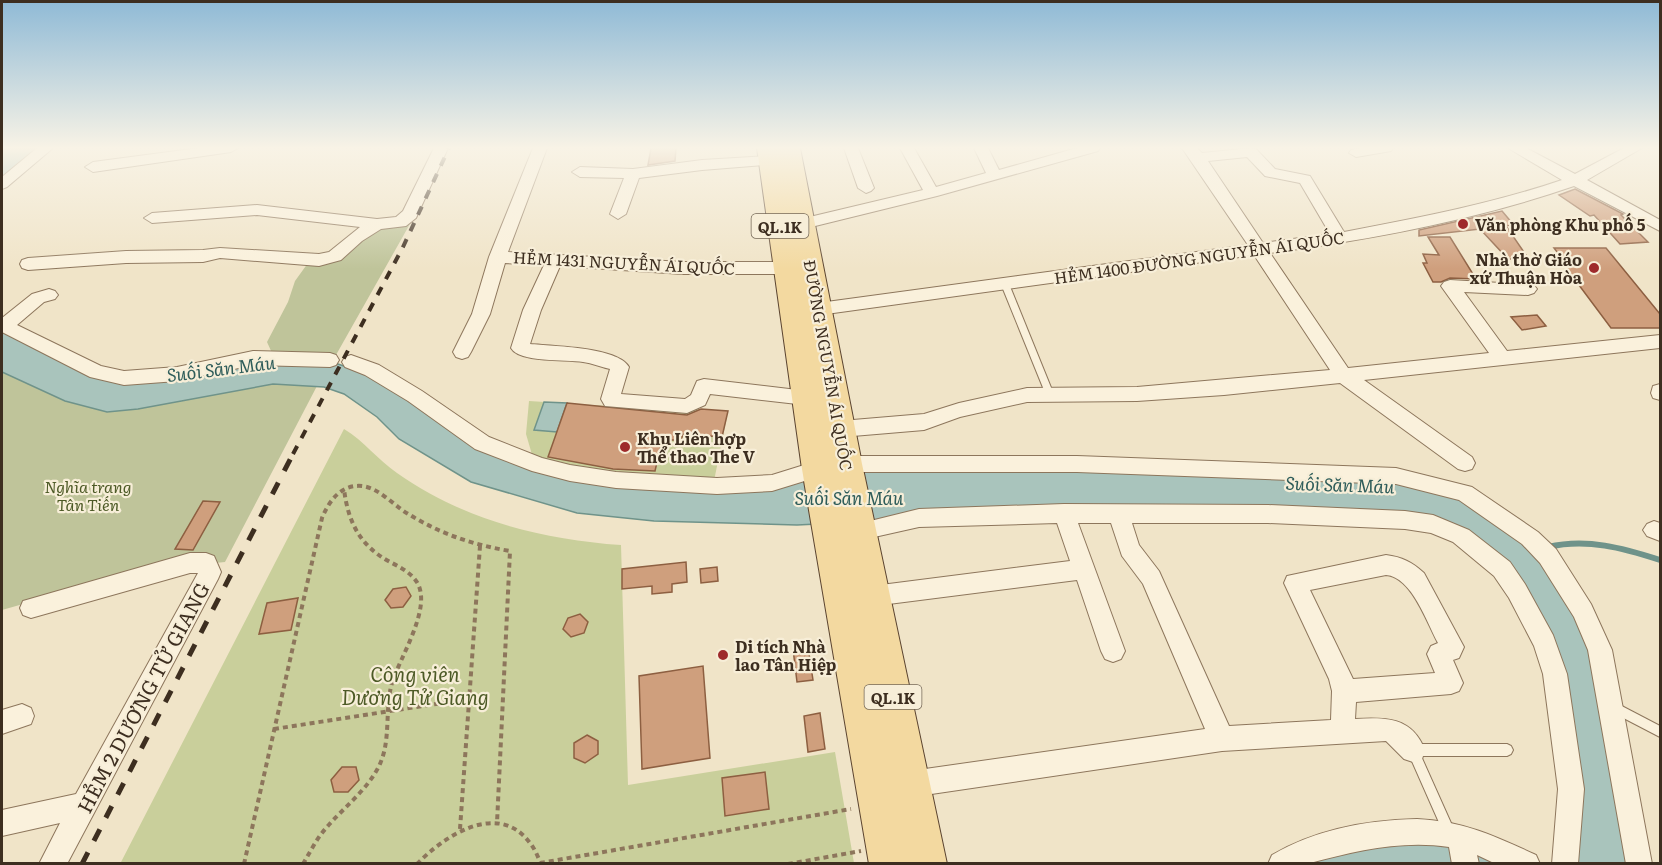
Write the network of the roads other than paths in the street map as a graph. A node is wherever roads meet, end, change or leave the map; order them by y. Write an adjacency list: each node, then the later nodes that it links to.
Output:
1 (423, 188): 15 (street)
2 (524, 188): 20 (street)
3 (628, 188): 13 (street)
4 (779, 188): 23 (main road, ĐƯỜNG NGUYỄN ÁI QUỐC / QL.1K)
5 (790, 188): 16 (main road, ĐƯỜNG NGUYỄN ÁI QUỐC / QL.1K)
6 (929, 188): 12 (street)
7 (948, 188): 12 (street)
8 (1217, 188): 19 (street)
9 (1311, 188): 18 (street)
10 (1550, 188): 18 (street, HẺM 1400 ĐƯỜNG NGUYỄN ÁI QUỐC)
11 (1588, 188): 17 (street)
12 (932, 193): 16 (street)
13 (618, 214)
14 (152, 218): 15 (street)
15 (377, 224): 22 (street)
16 (803, 224): 27 (main road, ĐƯỜNG NGUYỄN ÁI QUỐC / QL.1K)
17 (1660, 226)
18 (1340, 238): 19 (street, HẺM 1400 ĐƯỜNG NGUYỄN ÁI QUỐC)
19 (1259, 249): 24 (street, HẺM 1400 ĐƯỜNG NGUYỄN ÁI QUỐC); 34 (street)
20 (497, 257): 21 (street, HẺM 1431 NGUYỄN ÁI QUỐC); 30 (street)
21 (555, 259): 23 (street, HẺM 1431 NGUYỄN ÁI QUỐC); 36 (street)
22 (28, 264)
23 (786, 268): 27 (main road, ĐƯỜNG NGUYỄN ÁI QUỐC / QL.1K)
24 (1005, 284): 27 (street, HẺM 1400 ĐƯỜNG NGUYỄN ÁI QUỐC); 35 (lane)
25 (1528, 289): 31 (street)
26 (49, 295): 28 (street)
27 (806, 310): 36 (main road, ĐƯỜNG NGUYỄN ÁI QUỐC / QL.1K); 37 (main road, ĐƯỜNG NGUYỄN ÁI QUỐC / QL.1K)
28 (3, 326): 32 (street)
29 (1659, 345): 31 (street)
30 (462, 351)
31 (1502, 358): 34 (street)
32 (330, 360)
33 (351, 362): 39 (street)
34 (1343, 375): 35 (street); 38 (street)
35 (1050, 395): 37 (street)
36 (806, 398): 39 (main road, ĐƯỜNG NGUYỄN ÁI QUỐC / QL.1K)
37 (841, 429): 39 (main road, ĐƯỜNG NGUYỄN ÁI QUỐC / QL.1K)
38 (1465, 463)
39 (832, 467): 42 (main road, ĐƯỜNG NGUYỄN ÁI QUỐC / QL.1K); 48 (street)
40 (1064, 513): 41 (street); 42 (street); 43 (street)
41 (1118, 513): 51 (street); 64 (street)
42 (845, 534): 44 (main road, ĐƯỜNG NGUYỄN ÁI QUỐC / QL.1K); 58 (main road, ĐƯỜNG NGUYỄN ÁI QUỐC / QL.1K)
43 (1084, 569): 44 (street); 46 (street)
44 (873, 596): 54 (main road, ĐƯỜNG NGUYỄN ÁI QUỐC / QL.1K)
45 (31, 608): 55 (street, HẺM 2 DƯƠNG TỬ GIANG)
46 (1113, 651)
47 (1344, 691): 47 (street); 49 (street)
48 (1612, 705): 50 (lane); 65 (street)
49 (1343, 730): 51 (street); 52 (street)
50 (1660, 732)
51 (1222, 739): 54 (street)
52 (1413, 750): 53 (lane); 57 (lane)
53 (1507, 750)
54 (911, 784): 60 (main road, ĐƯỜNG NGUYỄN ÁI QUỐC / QL.1K)
55 (84, 805): 56 (street); 59 (street, HẺM 2 DƯƠNG TỬ GIANG)
56 (2, 823)
57 (1455, 835): 61 (street); 62 (street); 63 (street)
58 (876, 857)
59 (52, 864)
60 (927, 864)
61 (1281, 864)
62 (1466, 864)
63 (1527, 864)
64 (1565, 864)
65 (1639, 864)

